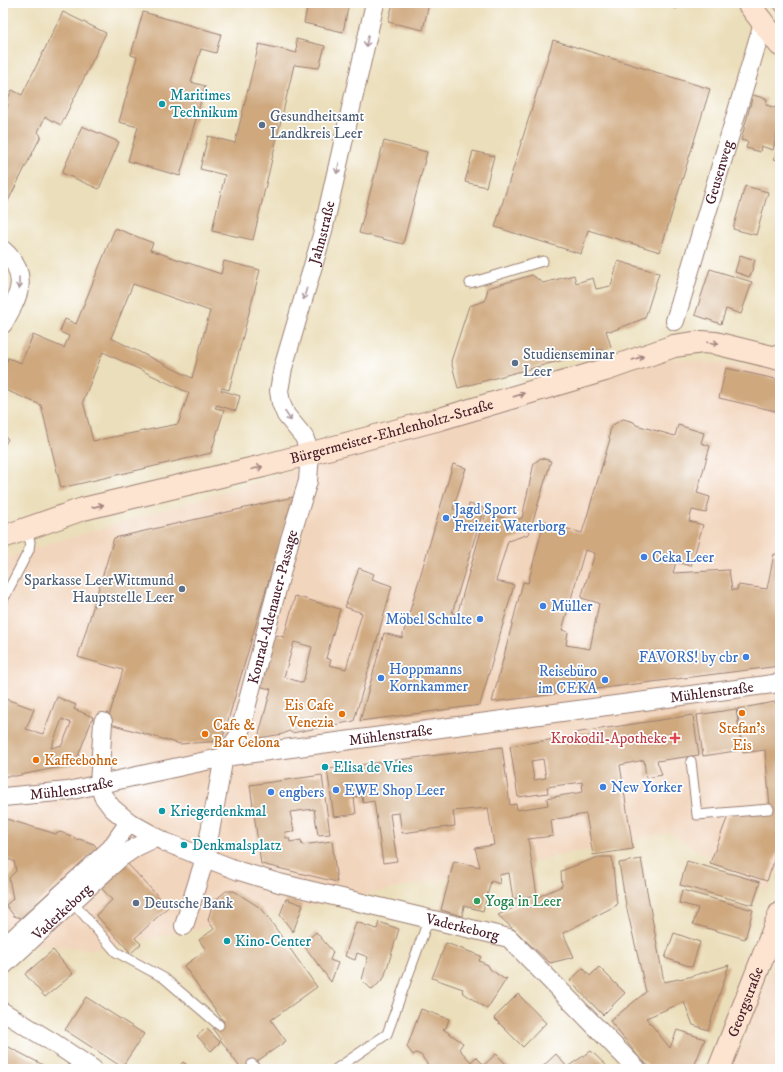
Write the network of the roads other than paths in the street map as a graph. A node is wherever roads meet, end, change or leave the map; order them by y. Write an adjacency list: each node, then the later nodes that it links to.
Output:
1 (375, 3): 11 (street, Jahnstraße, one-way to 11)
2 (748, 3): 3 (main road)
3 (763, 23): 4 (main road); 8 (street, Geusenweg)
4 (780, 44)
5 (3, 250): 9 (street, one-way to 9)
6 (543, 261): 7 (lane)
7 (470, 283)
8 (675, 321)
9 (3, 324)
10 (780, 359): 11 (main road, Bürgermeister-Ehrlenholtz-Straße, one-way to 10)
11 (310, 453): 12 (main road, Bürgermeister-Ehrlenholtz-Straße, one-way to 11); 17 (street, Konrad-Adenauer-Passage)
12 (27, 528): 13 (main road, Bürgermeister-Ehrlenholtz-Straße); 14 (lane)
13 (3, 537)
14 (3, 600)
15 (780, 683): 17 (street, Mühlenstraße)
16 (103, 722): 19 (street)
17 (224, 757): 19 (street, Mühlenstraße); 25 (street)
18 (691, 761): 21 (lane)
19 (99, 784): 20 (street, Mühlenstraße); 22 (street, Vaderkeborg)
20 (3, 797)
21 (769, 809)
22 (129, 822): 23 (street, Vaderkeborg); 24 (street)
23 (155, 838): 24 (street); 25 (street, Vaderkeborg)
24 (115, 853): 26 (street, Vaderkeborg)
25 (206, 858): 28 (street, Vaderkeborg); 29 (street)
26 (68, 897): 30 (street, Vaderkeborg); 31 (street, Vaderkeborg); 33 (lane)
27 (780, 913): 37 (main road, Georgstraße)
28 (429, 918): 35 (lane); 36 (street, Vaderkeborg)
29 (184, 926)
30 (3, 948)
31 (3, 966)
32 (3, 1012): 34 (street)
33 (219, 1025)
34 (93, 1069)
35 (336, 1069)
36 (637, 1069)
37 (719, 1069)

